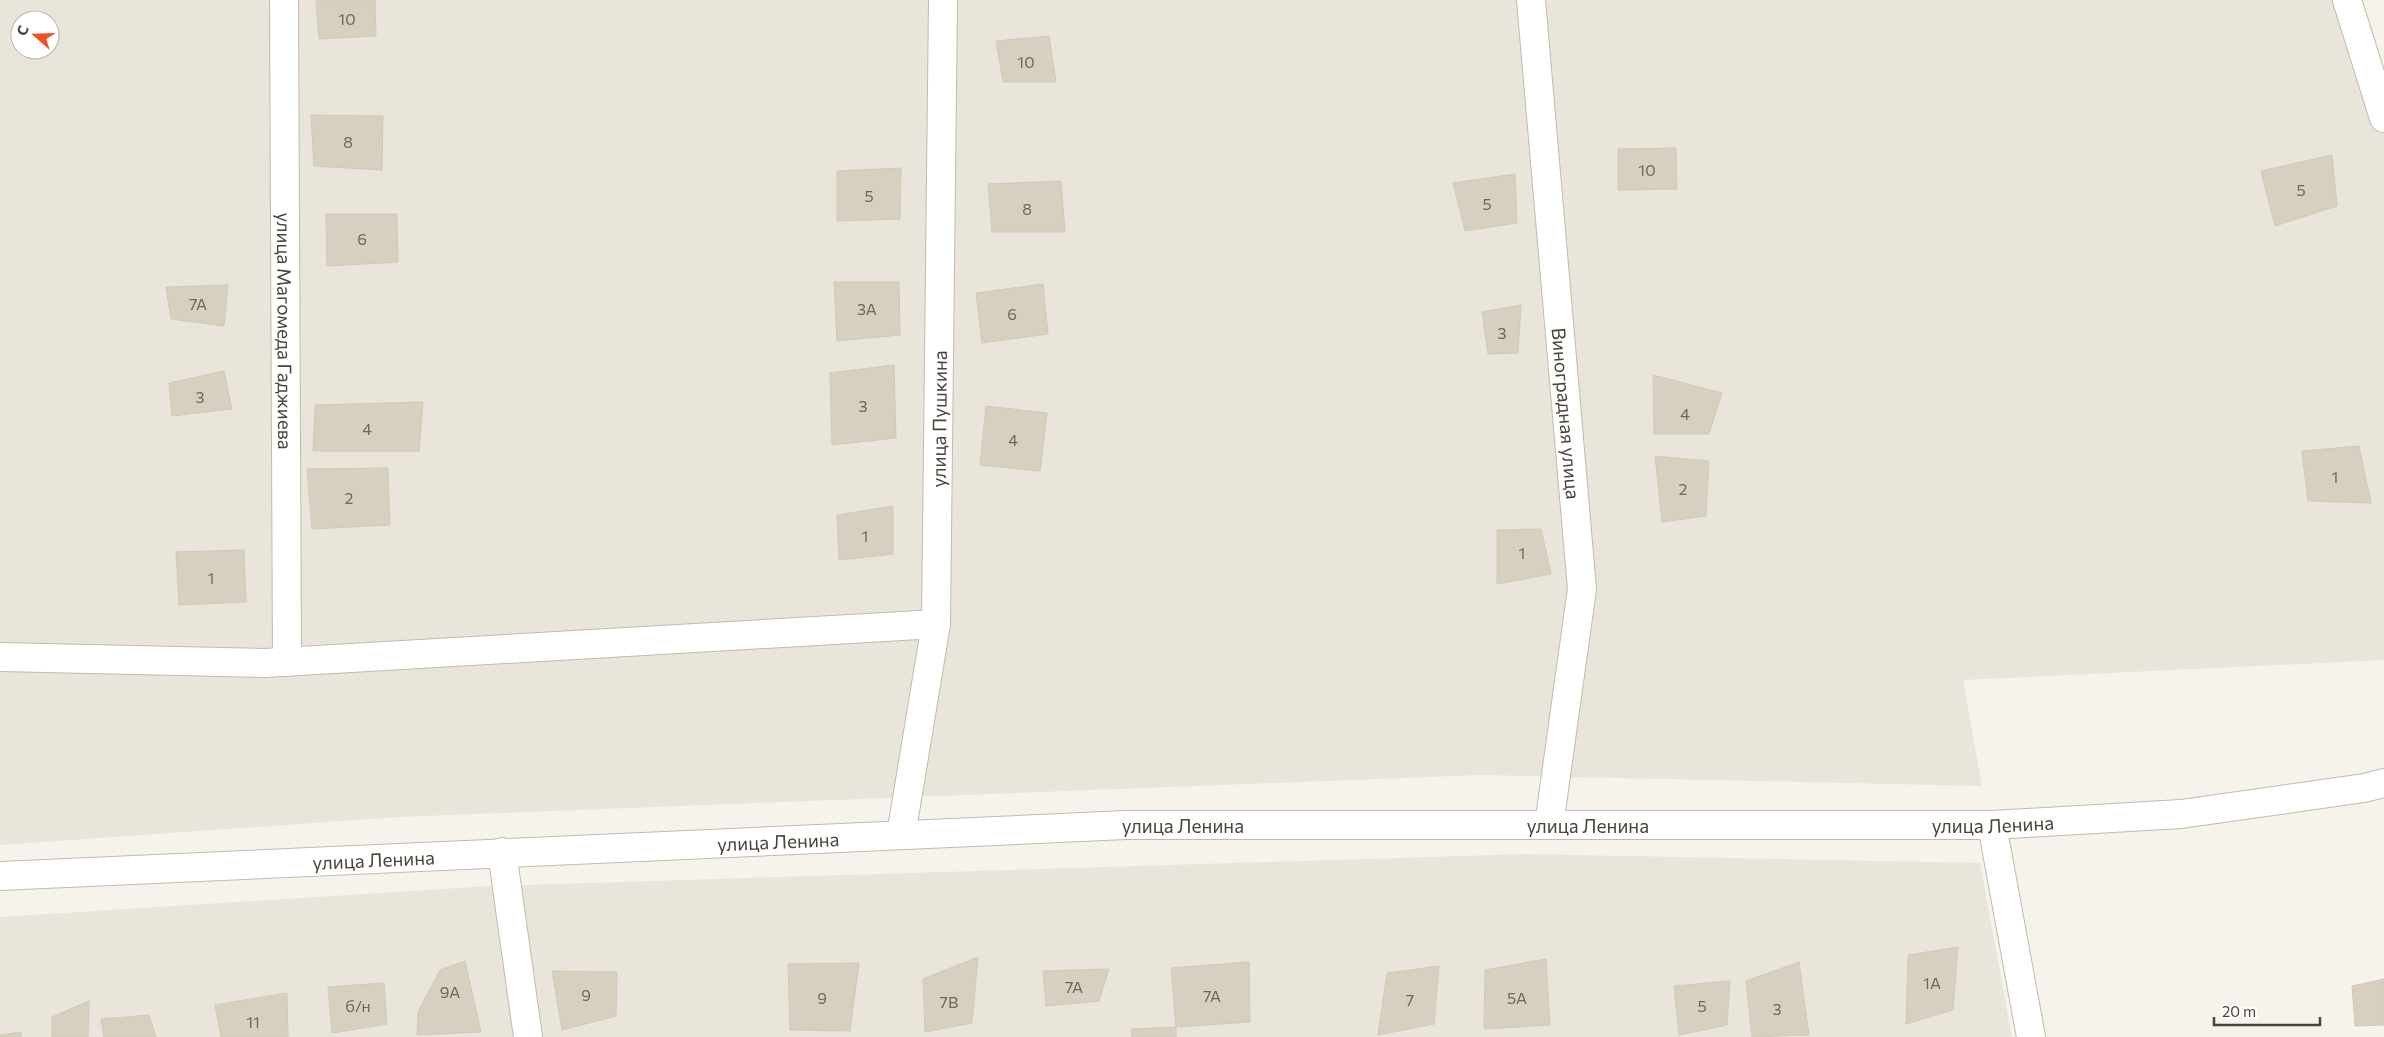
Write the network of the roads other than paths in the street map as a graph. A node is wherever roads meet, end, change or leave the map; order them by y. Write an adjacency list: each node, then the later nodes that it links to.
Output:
1 (284, 0): 8 (street, улица Магомеда Гаджиева)
2 (943, 0): 6 (street, улица Пушкина)
3 (1530, 0): 10 (street, Виноградная улица)
4 (2346, 0): 5 (street)
5 (2384, 118)
6 (936, 624): 8 (street); 12 (street, улица Пушкина)
7 (0, 657): 8 (street)
8 (287, 662)
9 (2374, 785): 11 (street, улица Ленина)
10 (1549, 825): 11 (street, улица Ленина); 12 (street, улица Ленина)
11 (1992, 825): 16 (street)
12 (901, 835): 13 (street, улица Ленина)
13 (502, 852): 14 (street, улица Ленина); 15 (street)
14 (0, 876)
15 (528, 1037)
16 (2031, 1037)

